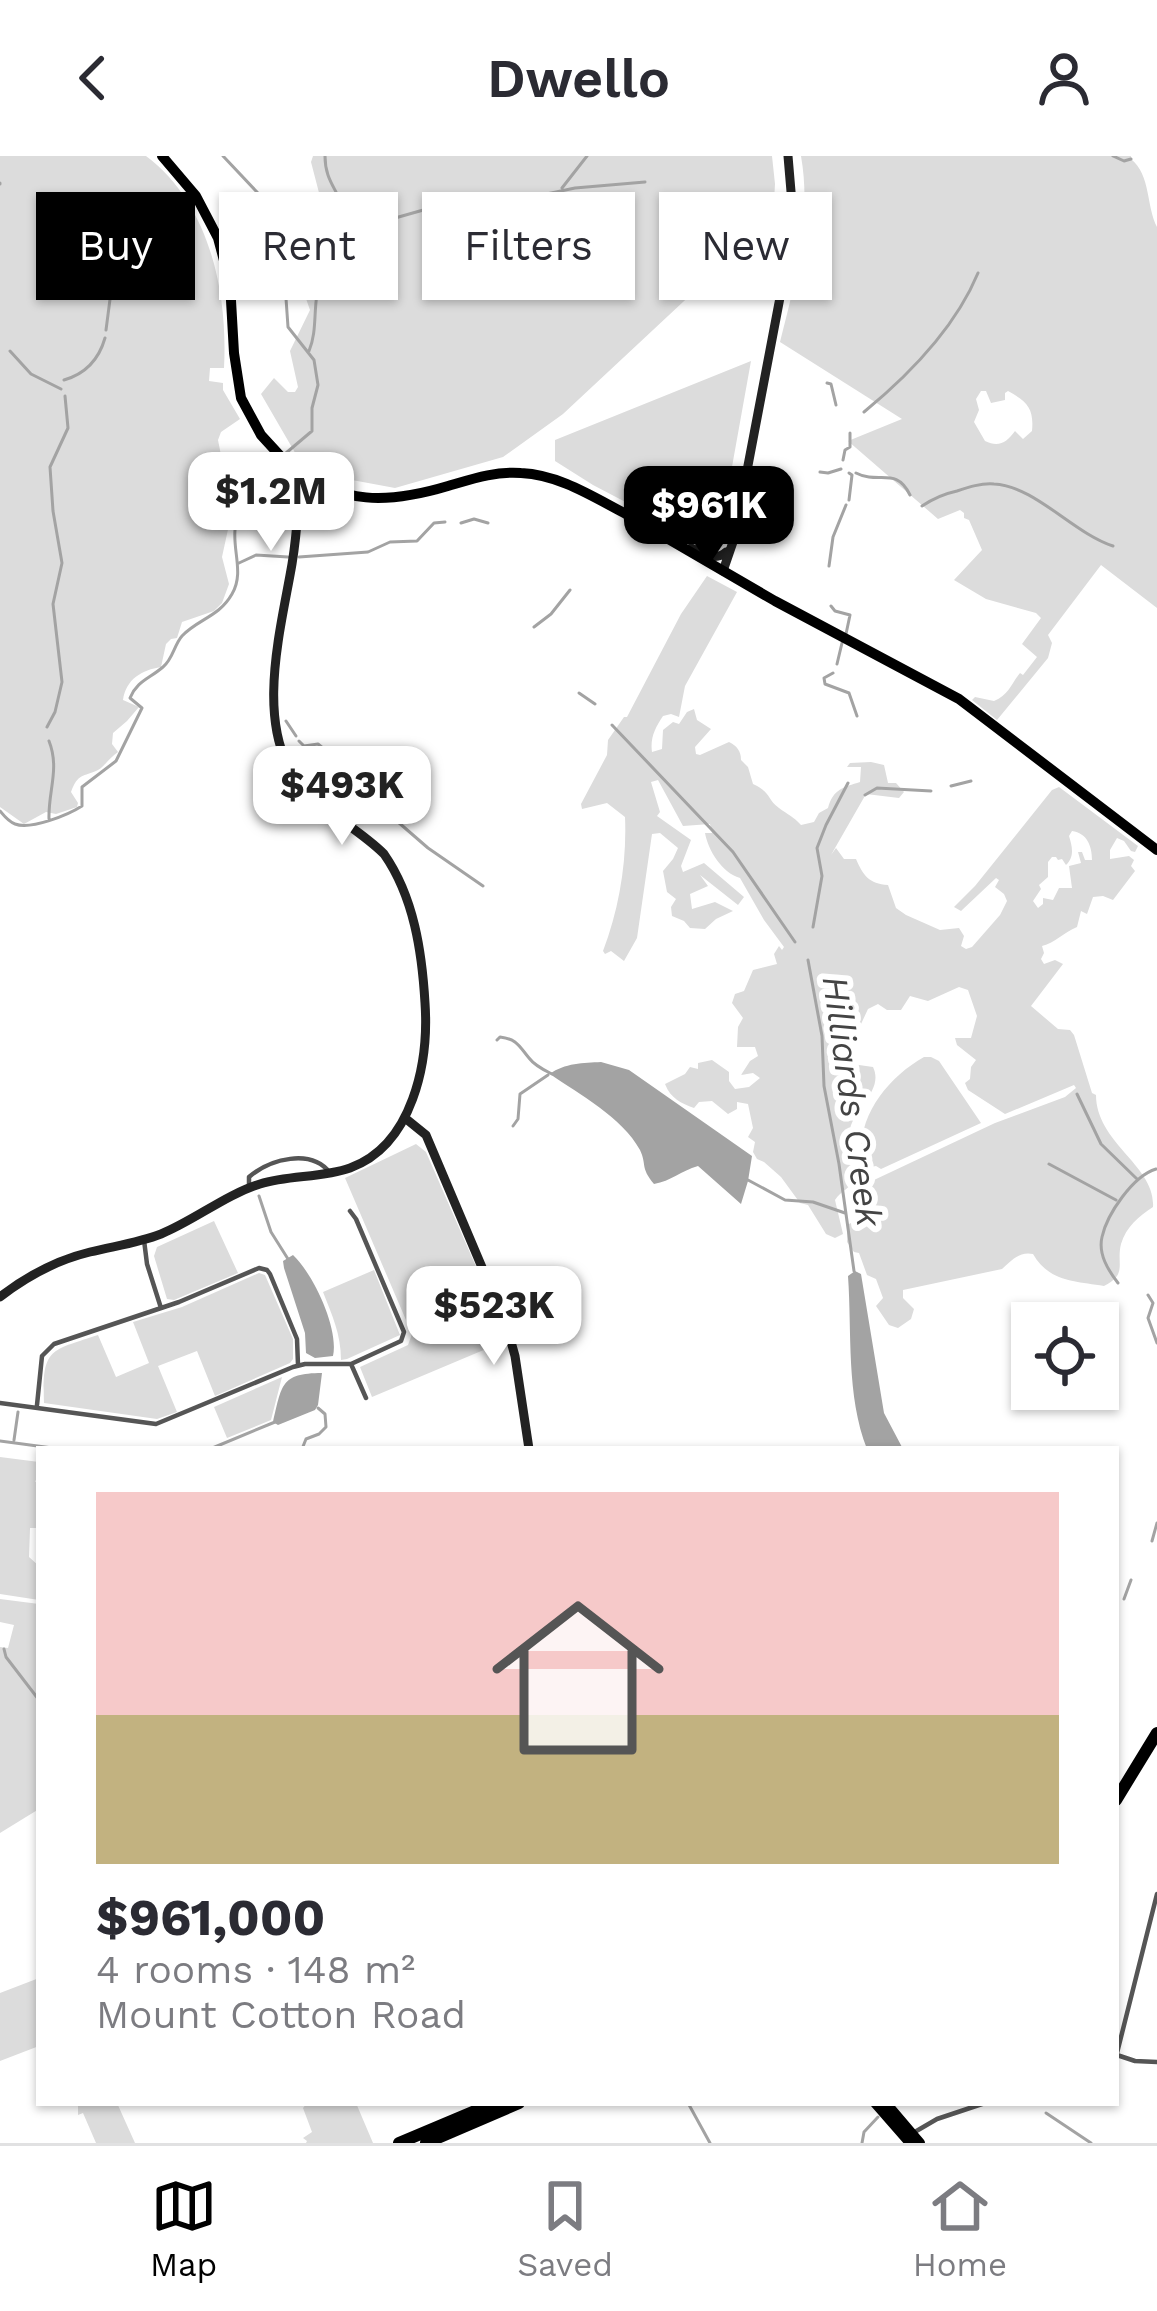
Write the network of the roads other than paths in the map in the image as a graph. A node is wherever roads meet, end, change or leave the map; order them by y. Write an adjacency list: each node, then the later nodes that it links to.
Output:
1 (162, 156): 3 (main road)
2 (788, 156): 10 (main road)
3 (243, 394): 4 (main road); 5 (main road)
4 (290, 466): 5 (main road); 7 (main road)
5 (307, 475): 6 (main road); 7 (main road); 8 (main road)
6 (427, 493): 8 (main road); 9 (main road)
7 (299, 494): 8 (main road); 17 (main road)
8 (362, 498)
9 (627, 515): 11 (main road); 13 (main road)
10 (734, 537): 12 (main road); 13 (main road); 14 (main road)
11 (681, 543): 12 (main road); 13 (main road)
12 (726, 552): 13 (main road)
13 (722, 568): 14 (main road); 15 (main road)
14 (739, 575): 15 (main road)
15 (799, 613): 16 (main road)
16 (1157, 850)
17 (405, 1118): 18 (main road); 29 (main road)
18 (330, 1173): 19 (main road); 19 (street)
19 (249, 1188): 21 (main road)
20 (350, 1211): 24 (street)
21 (144, 1240): 22 (main road); 23 (street)
22 (0, 1297)
23 (161, 1308): 25 (street); 28 (street)
24 (351, 1364): 25 (street); 26 (street)
25 (298, 1366): 28 (street)
26 (366, 1398)
27 (0, 1403): 28 (street)
28 (36, 1408)
29 (529, 1446)
30 (1157, 1733): 31 (highway)
31 (1119, 1795)
32 (1157, 1894): 33 (street)
33 (1119, 2044)
34 (1119, 2057): 35 (street)
35 (1157, 2062)
36 (487, 2106): 42 (highway)
37 (512, 2106): 43 (highway)
38 (878, 2106): 41 (main road)
39 (888, 2106): 41 (main road)
40 (977, 2106): 41 (street)
41 (912, 2139)
42 (399, 2143)
43 (425, 2143)

